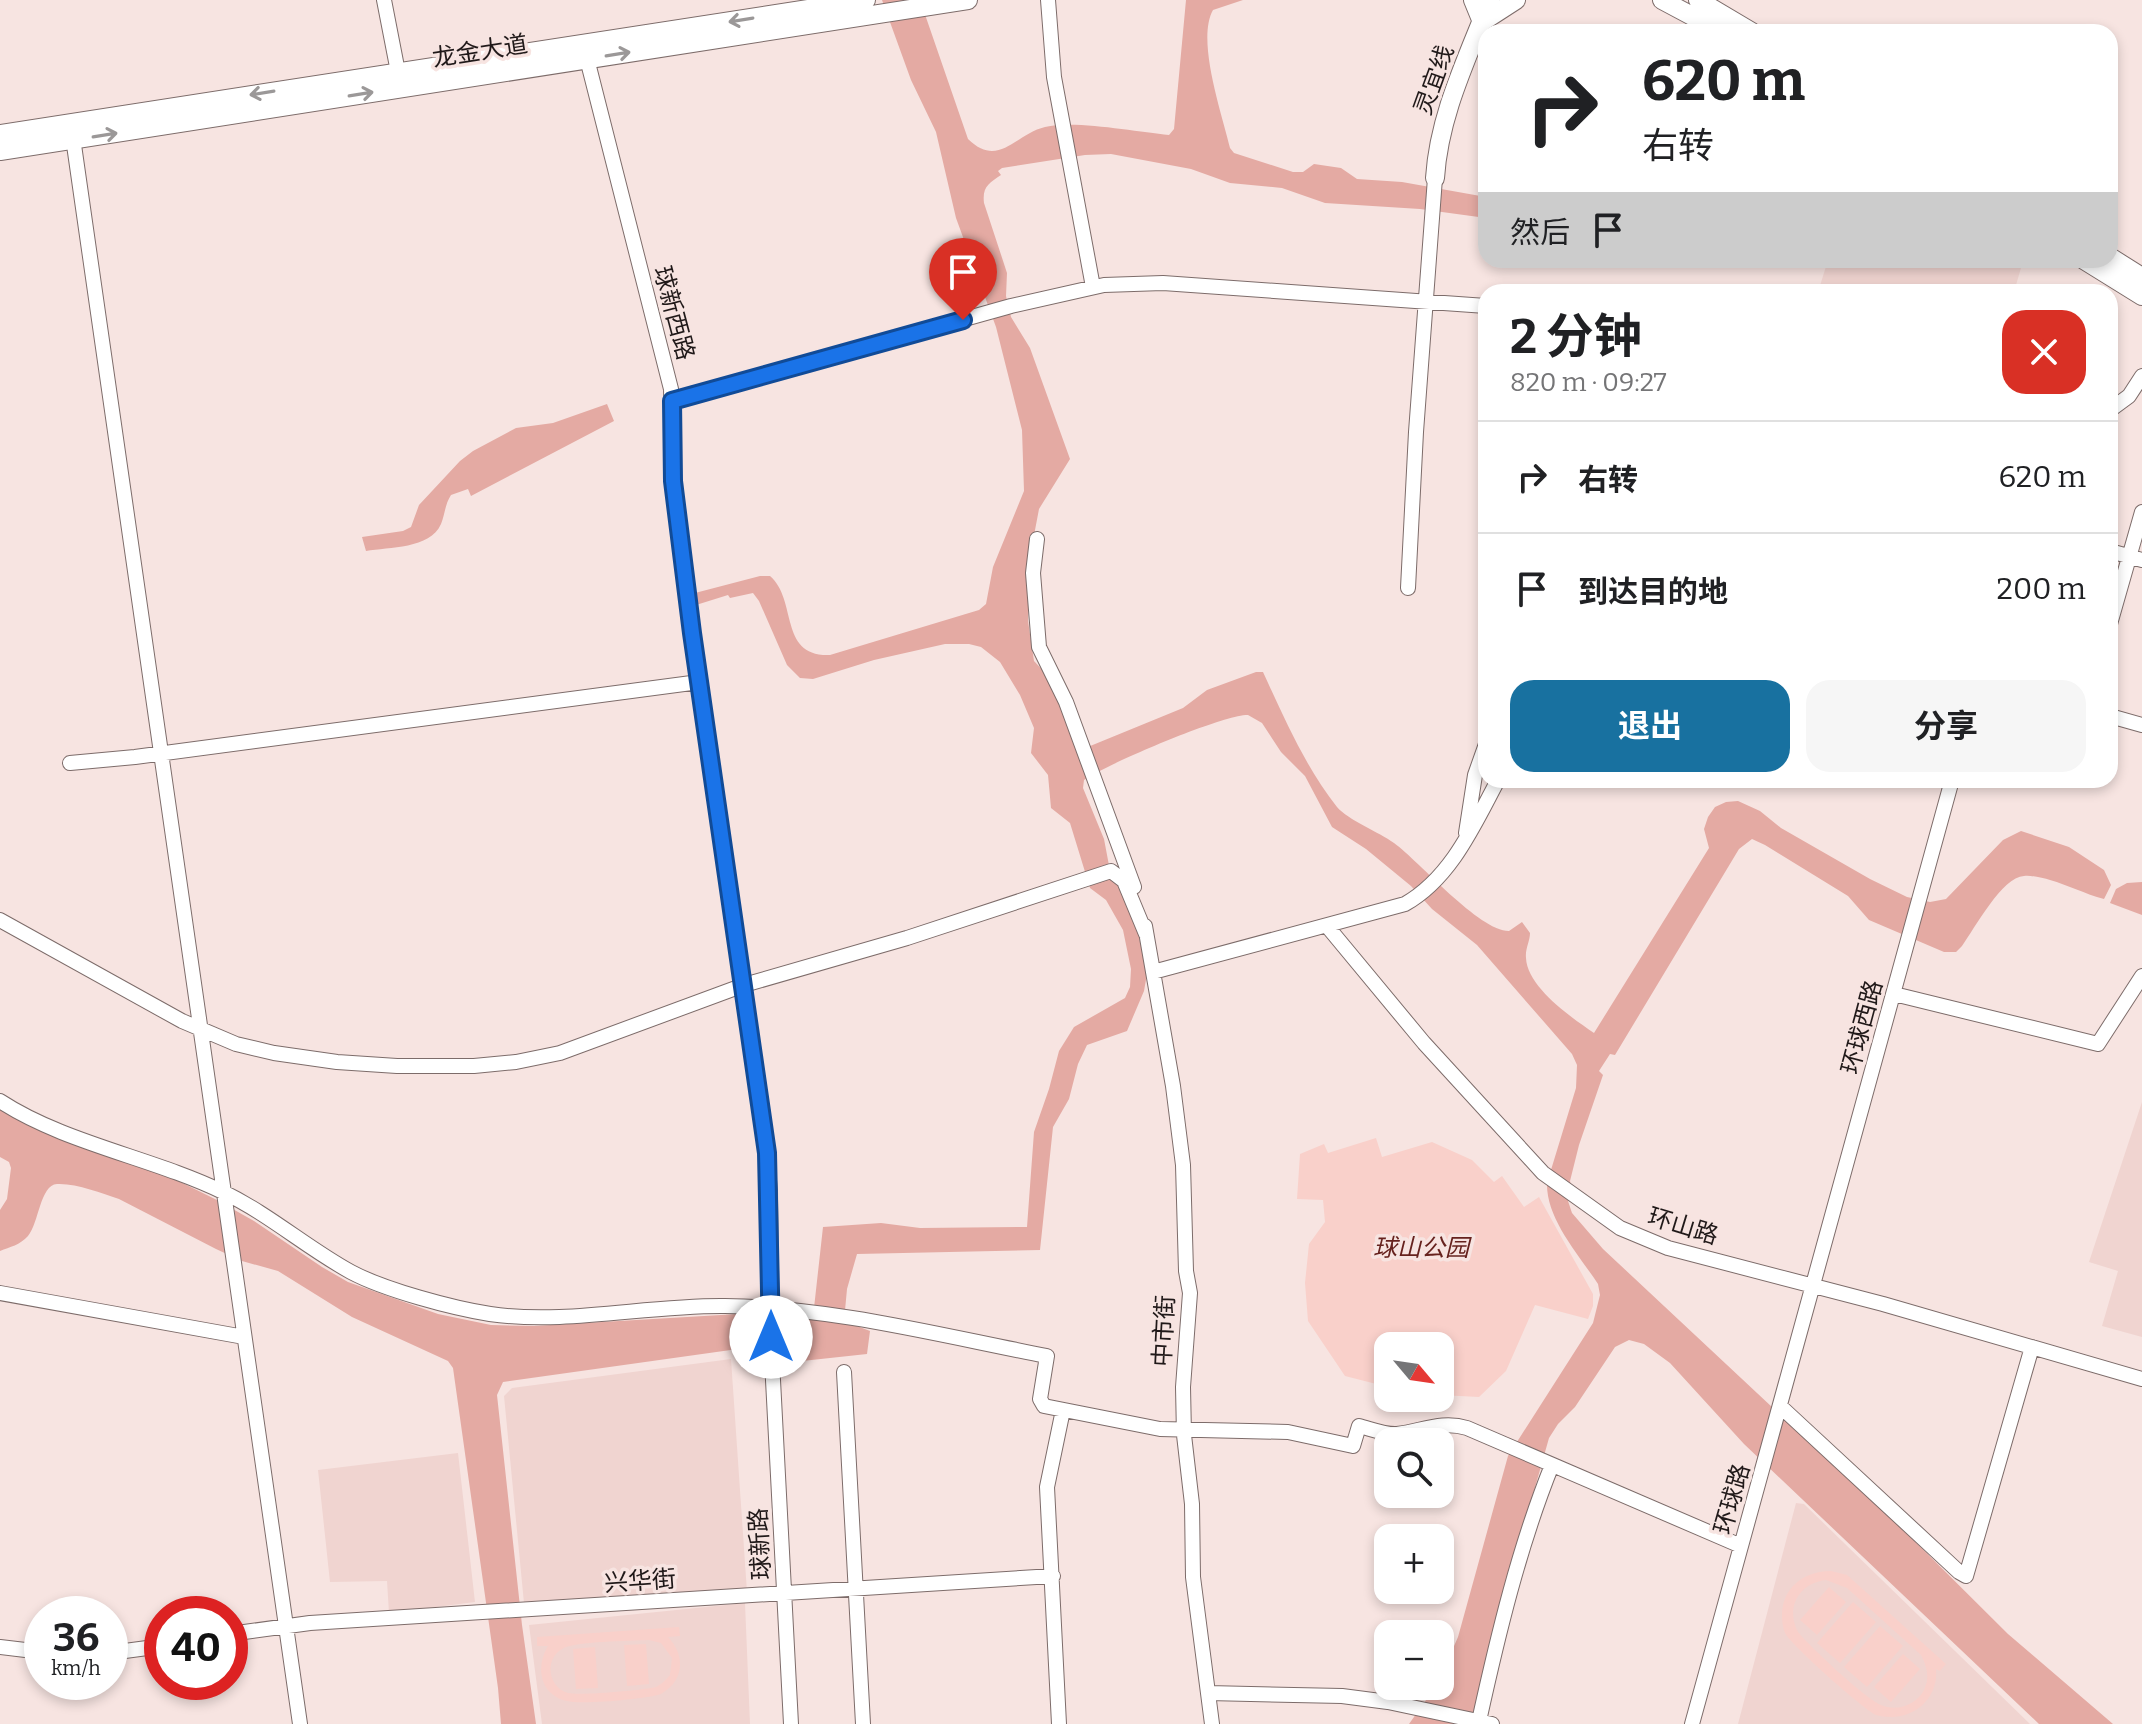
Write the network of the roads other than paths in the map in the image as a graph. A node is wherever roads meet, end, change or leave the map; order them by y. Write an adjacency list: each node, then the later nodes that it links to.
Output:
1 (384, 0): 16 (street)
2 (866, 0): 10 (main road, 龙金大道)
3 (968, 0): 10 (main road, 龙金大道)
4 (1048, 0): 24 (street)
5 (1473, 0): 11 (main road)
6 (1490, 0): 11 (main road, 灵宜线)
7 (1516, 0): 11 (main road)
8 (1662, 0): 12 (main road)
9 (1698, 0): 13 (main road)
10 (847, 11): 15 (main road, 龙金大道)
11 (1482, 22)
12 (1707, 24)
13 (1738, 24)
14 (1478, 32): 20 (main road, 灵宜线)
15 (585, 51): 16 (main road, 龙金大道); 17 (main road, 龙金大道, one-way to 15); 30 (street, 球新西路)
16 (398, 72): 17 (main road, 龙金大道, one-way to 17)
17 (72, 131): 18 (main road, 龙金大道); 19 (main road, 龙金大道); 41 (street)
18 (0, 134)
19 (0, 151)
20 (1435, 178): 26 (street)
21 (2118, 262): 23 (main road)
22 (2097, 268): 25 (main road)
23 (2142, 277)
24 (1093, 287): 26 (street); 30 (street)
25 (2142, 296)
26 (1425, 301): 27 (street); 36 (street)
27 (1478, 305)
28 (2142, 376): 31 (street)
29 (2140, 399): 32 (street)
30 (672, 401): 38 (street, 球新西路)
31 (2118, 404)
32 (2118, 414)
33 (2142, 512): 35 (street)
34 (1037, 539): 49 (street)
35 (2136, 558): 37 (street)
36 (1408, 588)
37 (2118, 604)
38 (699, 682): 41 (street); 52 (street, 球新西路)
39 (2118, 718): 40 (street)
40 (2142, 725)
41 (161, 754): 42 (street); 54 (street)
42 (70, 763)
43 (1478, 767): 46 (street)
44 (1494, 788): 46 (street)
45 (1950, 788): 53 (street, 环球西路)
46 (1465, 839): 48 (street)
47 (0, 920): 54 (street)
48 (1327, 926): 50 (street); 57 (street, 环山路)
49 (1146, 934): 50 (street, 中市街); 52 (street)
50 (1153, 972): 66 (street, 中市街)
51 (2142, 976): 53 (street)
52 (744, 985): 54 (street); 59 (street, 球新西路)
53 (1894, 994): 57 (street, 环球西路)
54 (201, 1030): 56 (street)
55 (0, 1101): 56 (street)
56 (225, 1198): 59 (street); 60 (street)
57 (1813, 1285): 61 (street, 环山路); 64 (street, 环球路)
58 (0, 1293): 60 (street)
59 (771, 1310): 65 (street); 71 (street, 球新路)
60 (244, 1337): 72 (street)
61 (2032, 1347): 63 (street, 环山路); 64 (street)
62 (844, 1372): 70 (street)
63 (2142, 1379)
64 (1780, 1407): 68 (street, 环球路)
65 (1063, 1410): 66 (street); 69 (street)
66 (1183, 1429): 67 (street); 76 (street, 中市街)
67 (1549, 1464): 68 (street); 77 (street)
68 (1741, 1546): 83 (street, 环球路)
69 (1053, 1576): 70 (street, 兴华街); 81 (street)
70 (855, 1589): 71 (street, 兴华街); 80 (street)
71 (785, 1594): 72 (street, 兴华街); 79 (street, 球新路)
72 (286, 1626): 73 (street, 兴华街); 78 (street)
73 (248, 1631)
74 (0, 1647): 75 (street)
75 (24, 1650)
76 (1208, 1693): 77 (street); 82 (street, 中市街)
77 (1483, 1722)
78 (300, 1724)
79 (791, 1724)
80 (863, 1724)
81 (1059, 1724)
82 (1212, 1724)
83 (1692, 1724)

